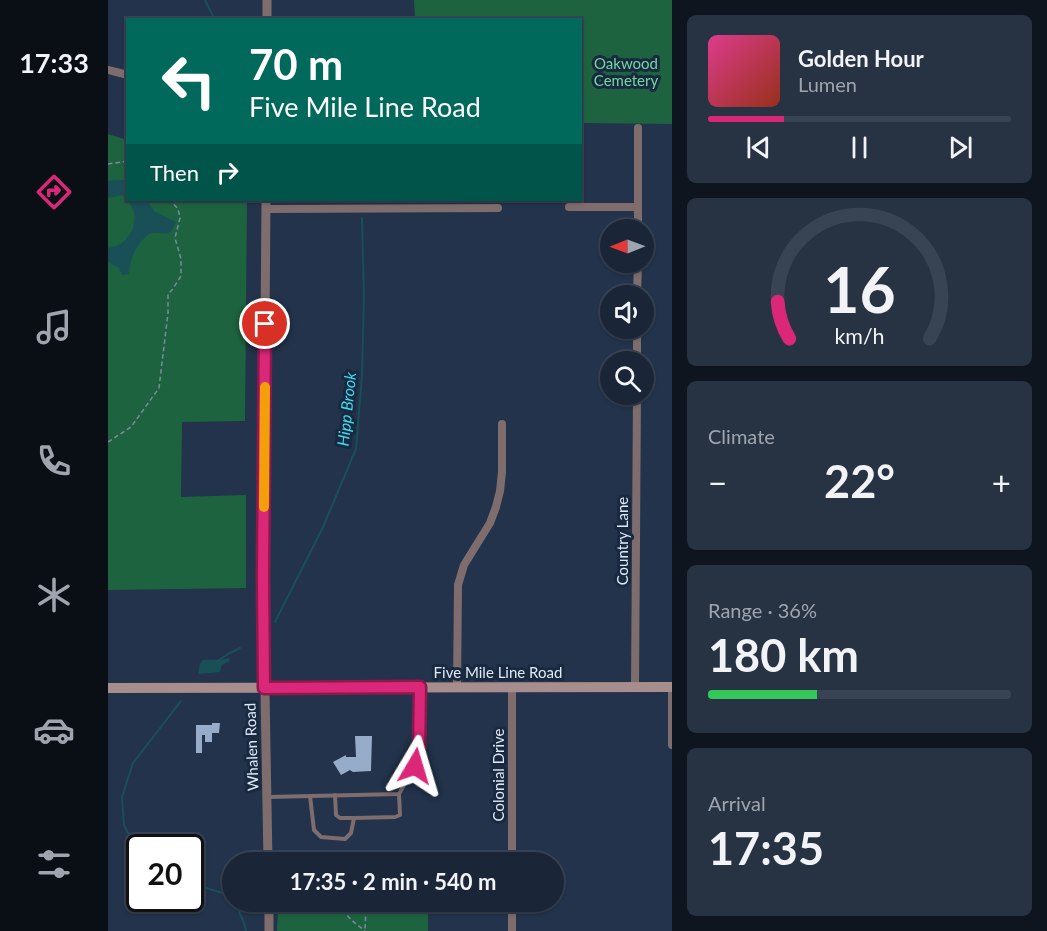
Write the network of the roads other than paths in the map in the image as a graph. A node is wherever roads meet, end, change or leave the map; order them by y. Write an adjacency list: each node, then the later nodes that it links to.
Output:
1 (267, 0): 2 (street)
2 (267, 18)
3 (108, 70): 4 (street)
4 (126, 74)
5 (638, 128): 8 (street)
6 (266, 204): 9 (street); 19 (street, Whalen Road)
7 (569, 207): 8 (street)
8 (638, 207): 10 (street)
9 (498, 208)
10 (638, 219)
11 (637, 405): 17 (street, Country Lane)
12 (502, 424): 15 (street)
13 (108, 687): 19 (main road, Five Mile Line Road)
14 (420, 687): 15 (main road, Five Mile Line Road); 19 (main road, Five Mile Line Road); 21 (lane)
15 (457, 687): 16 (main road, Five Mile Line Road)
16 (512, 687): 17 (main road, Five Mile Line Road); 27 (street, Colonial Drive)
17 (635, 687): 18 (main road, Five Mile Line Road)
18 (672, 687): 20 (street)
19 (264, 688): 24 (street, Whalen Road)
20 (672, 745)
21 (399, 794): 22 (lane); 25 (lane)
22 (335, 795): 23 (lane); 25 (lane)
23 (310, 796): 24 (lane); 25 (lane)
24 (267, 797): 26 (street, Whalen Road)
25 (354, 818)
26 (268, 852)
27 (512, 852)
28 (269, 912): 30 (street)
29 (512, 912): 31 (street)
30 (269, 931)
31 (512, 931)

